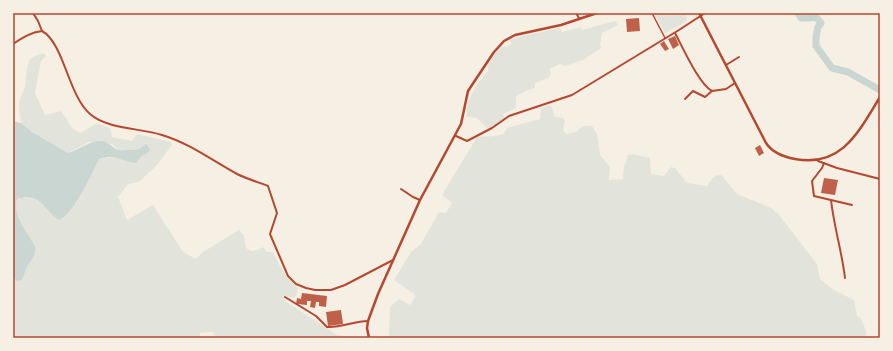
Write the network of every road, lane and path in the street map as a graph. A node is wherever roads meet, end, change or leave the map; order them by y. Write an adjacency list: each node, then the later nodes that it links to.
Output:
1 (33, 13): 9 (street)
2 (576, 13): 8 (street)
3 (597, 13): 8 (main road)
4 (652, 13): 11 (street)
5 (699, 13): 7 (main road)
6 (705, 13): 7 (street)
7 (701, 17): 10 (street); 14 (main road)
8 (580, 20): 19 (main road)
9 (42, 31): 12 (street); 27 (street)
10 (675, 33): 11 (street); 16 (street)
11 (666, 39): 19 (street)
12 (13, 44)
13 (739, 57): 14 (street)
14 (726, 65): 15 (main road)
15 (735, 83): 16 (street); 20 (main road)
16 (712, 91): 18 (street)
17 (880, 96): 20 (main road)
18 (685, 99)
19 (456, 136): 24 (main road)
20 (818, 161): 21 (street)
21 (824, 163): 22 (street); 25 (street)
22 (880, 179)
23 (401, 189): 24 (street)
24 (420, 200): 27 (main road)
25 (831, 200): 26 (street); 28 (street)
26 (852, 205)
27 (394, 260): 30 (main road)
28 (845, 278)
29 (285, 297): 30 (street)
30 (368, 321): 31 (main road)
31 (369, 338)

